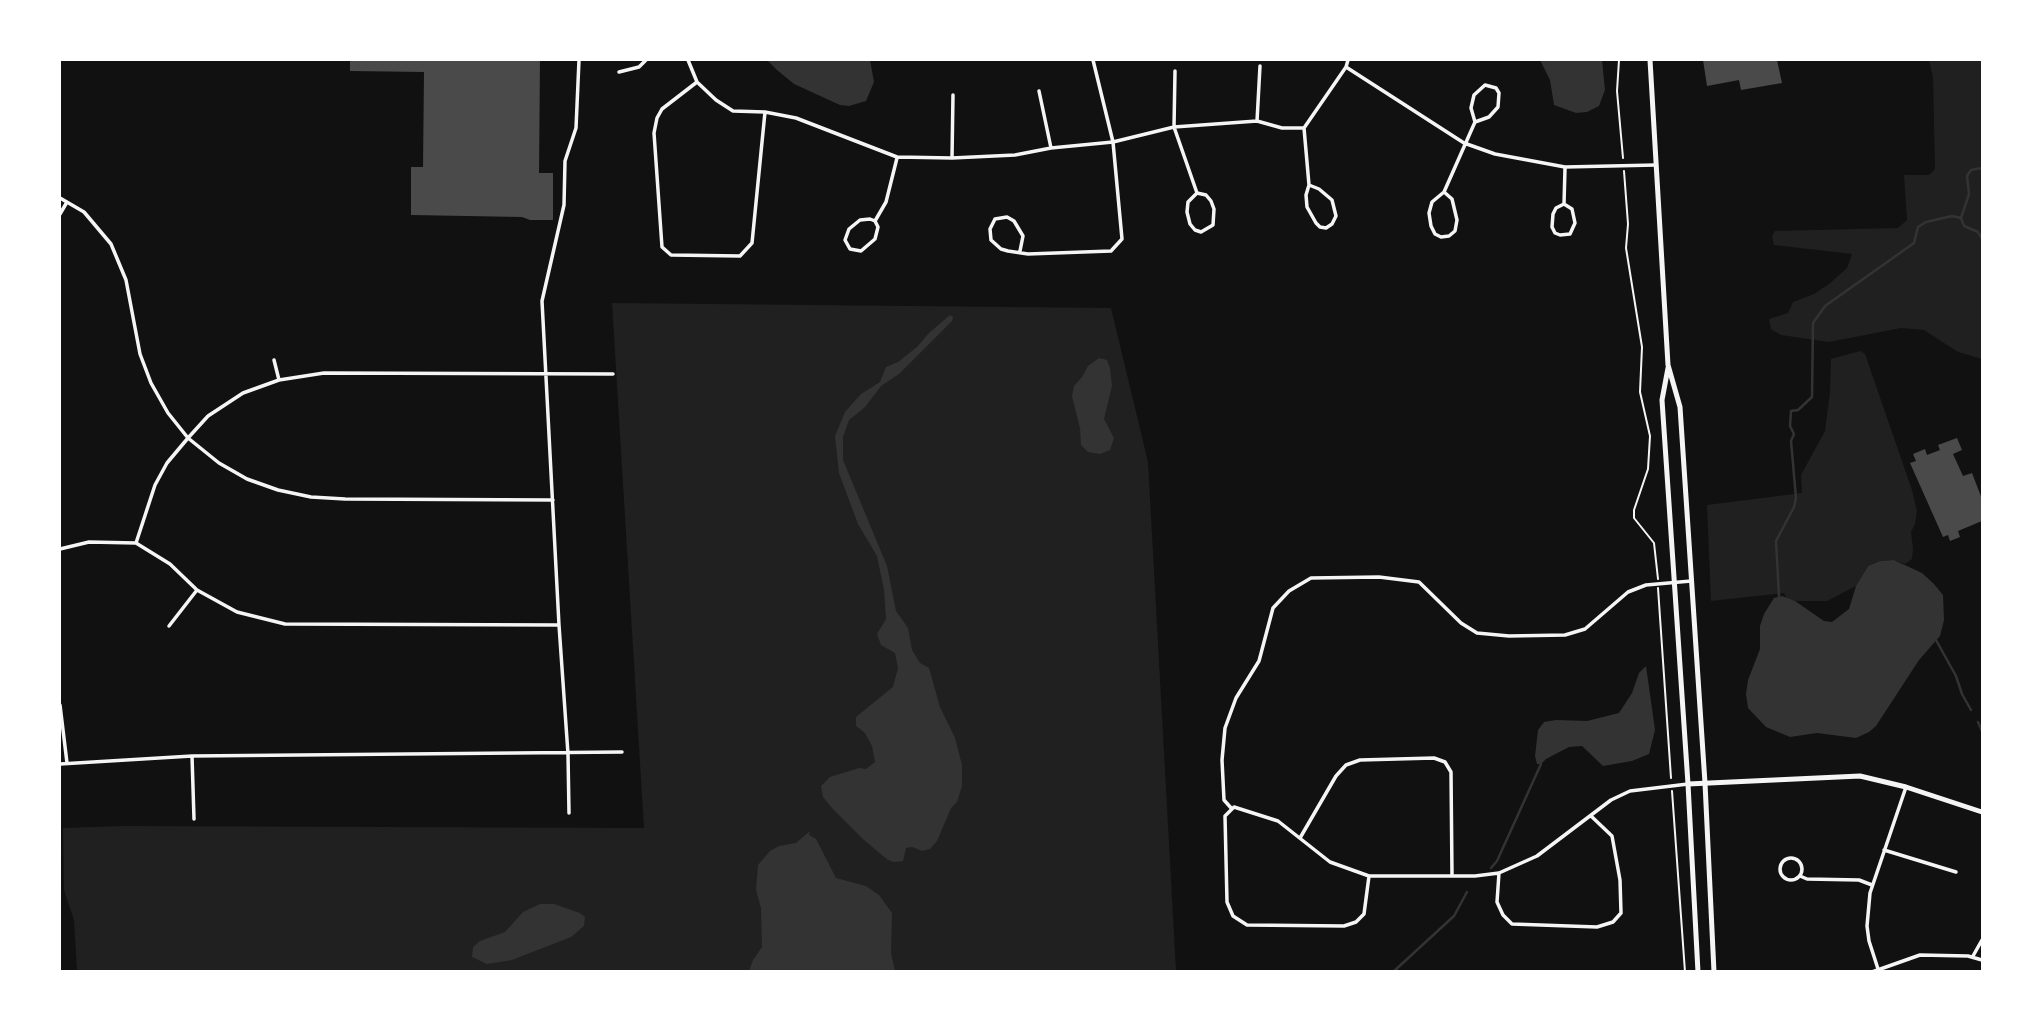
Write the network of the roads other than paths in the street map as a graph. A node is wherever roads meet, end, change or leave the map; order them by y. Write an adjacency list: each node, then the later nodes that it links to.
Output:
1 (579, 60): 37 (street)
2 (646, 60): 10 (street)
3 (688, 60): 11 (street)
4 (1093, 60): 19 (street)
5 (1348, 60): 8 (street)
6 (1650, 60): 24 (main road)
7 (1260, 66): 15 (street)
8 (1346, 67): 18 (street); 20 (street)
9 (1175, 71): 17 (street)
10 (619, 72)
11 (697, 82): 14 (street); 14 (street)
12 (1039, 91): 21 (street)
13 (953, 95): 23 (street)
14 (765, 112): 22 (street)
15 (1257, 121): 17 (street); 18 (street)
16 (1475, 122): 16 (street); 20 (street)
17 (1174, 127): 19 (street); 27 (street)
18 (1304, 128): 26 (street)
19 (1113, 142): 21 (street); 34 (street)
20 (1464, 143): 25 (street); 28 (street)
21 (1051, 148): 23 (street)
22 (897, 157): 23 (street); 33 (street)
23 (952, 158)
24 (1656, 165): 25 (street); 36 (main road)
25 (1565, 167): 31 (street)
26 (1309, 184): 26 (street)
27 (1197, 192): 27 (street)
28 (1444, 192): 28 (street)
29 (60, 198): 30 (street)
30 (67, 202): 32 (street); 40 (street)
31 (1564, 204): 31 (street)
32 (60, 214)
33 (875, 221): 33 (street)
34 (1020, 251): 34 (street)
35 (274, 360): 39 (street)
36 (1668, 365): 44 (main road); 45 (main road)
37 (545, 374): 38 (street); 39 (street); 41 (street)
38 (613, 374)
39 (279, 380): 40 (street)
40 (188, 438): 41 (street); 42 (street)
41 (553, 500): 47 (street)
42 (136, 543): 43 (street); 46 (street)
43 (60, 549)
44 (1691, 581): 45 (street); 55 (main road)
45 (1675, 582): 56 (main road); 58 (street)
46 (198, 590): 47 (street); 48 (street)
47 (559, 625): 51 (street)
48 (169, 626)
49 (60, 705): 53 (street)
50 (622, 752): 51 (street)
51 (568, 754): 52 (street); 60 (street)
52 (192, 757): 53 (street); 62 (street)
53 (68, 763): 54 (street)
54 (60, 764)
55 (1705, 783): 56 (main road); 57 (main road); 76 (main road)
56 (1688, 784): 61 (street); 75 (main road)
57 (1906, 787): 59 (main road); 64 (street)
58 (1233, 808): 63 (street); 68 (street)
59 (1983, 812)
60 (569, 813)
61 (1591, 816): 66 (street); 66 (street)
62 (194, 819)
63 (1300, 838): 67 (street); 68 (street)
64 (1884, 850): 65 (street); 70 (street)
65 (1956, 872)
66 (1499, 873): 67 (street)
67 (1452, 875): 68 (street)
68 (1369, 876)
69 (1800, 876): 69 (street); 70 (street)
70 (1872, 885): 74 (street)
71 (1983, 940): 72 (street)
72 (1973, 956): 73 (street); 74 (street)
73 (1983, 960)
74 (1879, 970): 79 (street)
75 (1698, 971)
76 (1714, 971)
77 (1780, 971): 78 (street)
78 (1794, 971)
79 (1872, 971)

